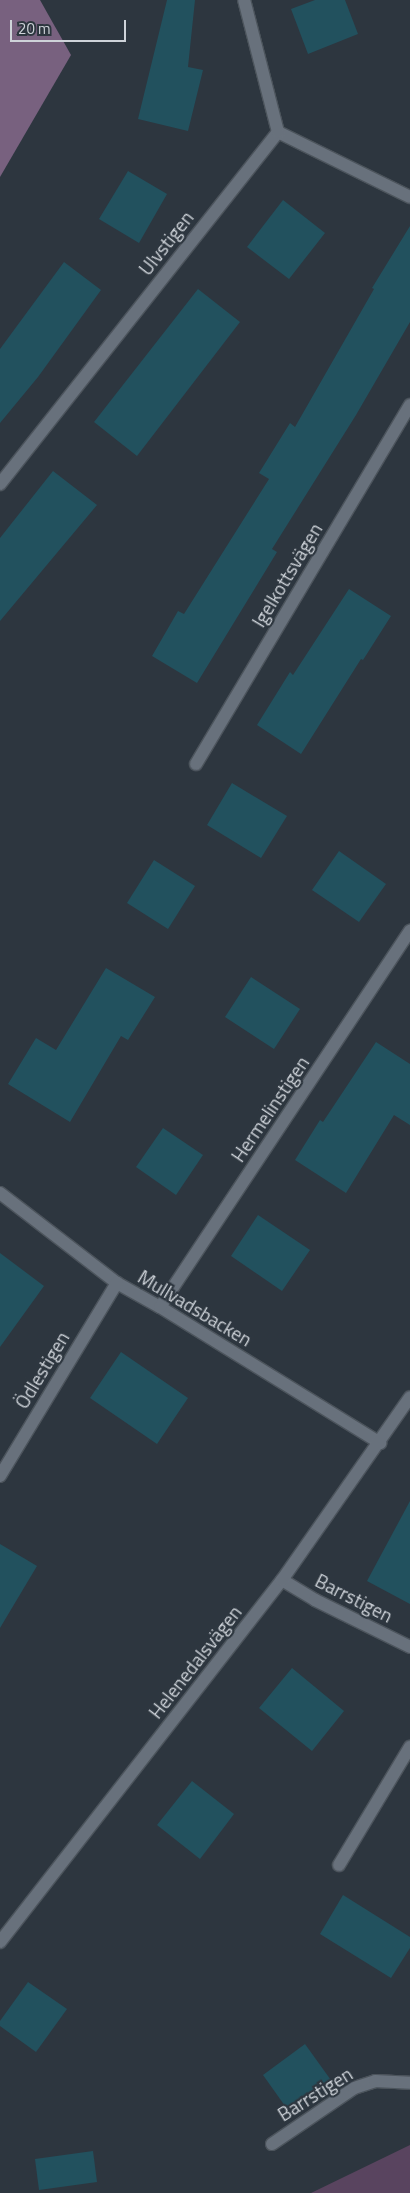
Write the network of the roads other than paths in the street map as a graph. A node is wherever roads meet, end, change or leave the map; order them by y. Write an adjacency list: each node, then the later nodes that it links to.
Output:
1 (244, 0): 2 (street)
2 (278, 132): 3 (street); 5 (street, Ulvstigen)
3 (410, 197)
4 (410, 405): 6 (street, Igelkottsvägen)
5 (0, 484)
6 (196, 764)
7 (410, 931): 10 (street, Hermelinstigen)
8 (0, 1193): 9 (street, Mullvadsbacken)
9 (117, 1283): 10 (street, Mullvadsbacken); 13 (street, Ödlestigen)
10 (160, 1307): 12 (street, Mullvadsbacken)
11 (410, 1397): 12 (street, Helenedalsvägen)
12 (380, 1443): 14 (street, Helenedalsvägen)
13 (0, 1476)
14 (282, 1580): 15 (street, Barrstigen); 18 (street, Helenedalsvägen)
15 (410, 1648)
16 (410, 1746): 17 (street)
17 (339, 1865)
18 (0, 1942)
19 (410, 2083): 20 (street, Barrstigen)
20 (272, 2144)

